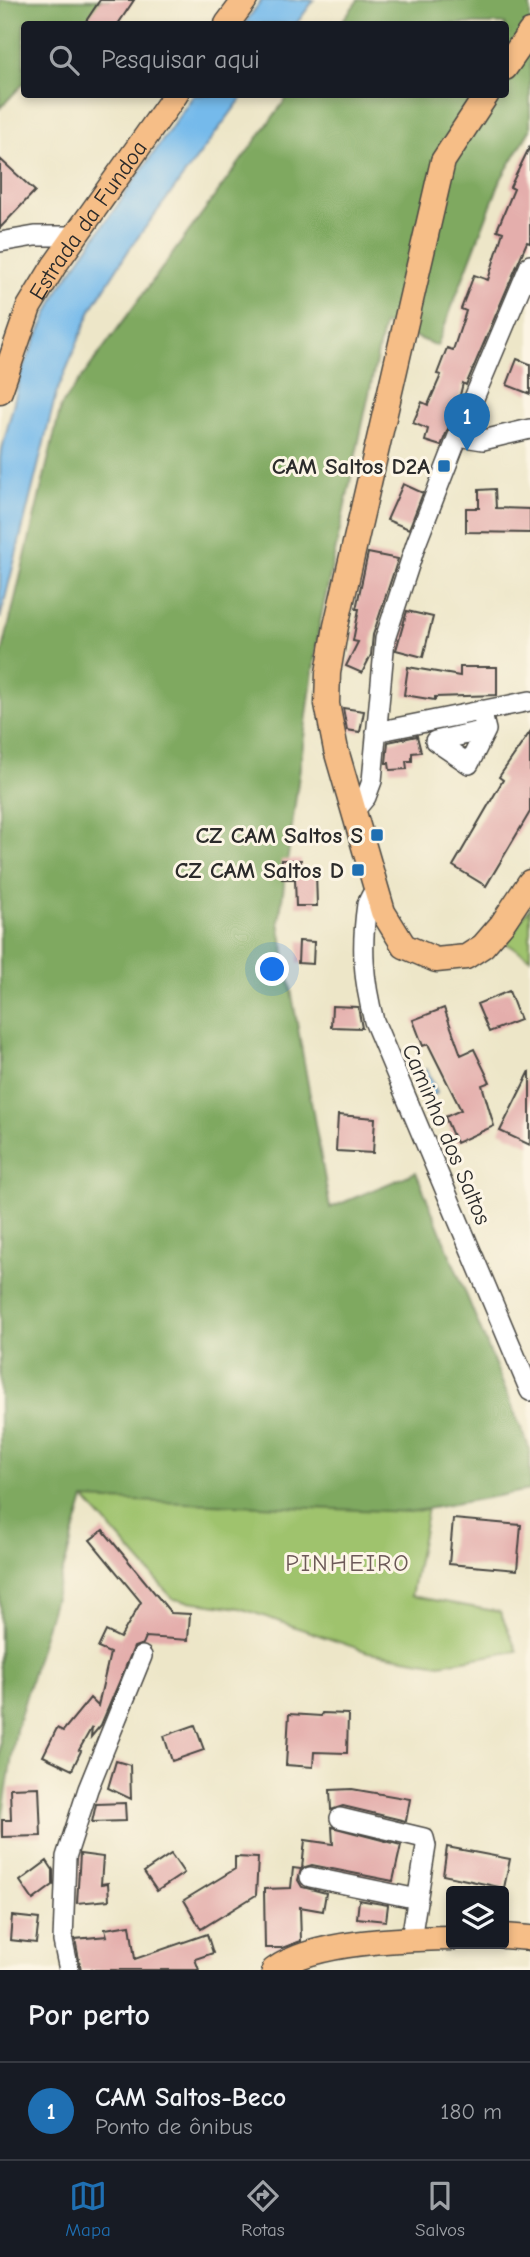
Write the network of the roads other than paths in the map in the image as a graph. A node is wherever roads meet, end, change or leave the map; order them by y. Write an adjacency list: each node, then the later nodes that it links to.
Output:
1 (245, 0): 2 (main road)
2 (229, 21)
3 (530, 32): 4 (main road)
4 (509, 64)
5 (173, 98): 7 (main road, Estrada da Fundoa)
6 (484, 98): 17 (main road)
7 (75, 236): 8 (street); 10 (main road, Estrada da Fundoa)
8 (0, 242)
9 (530, 265): 12 (street)
10 (0, 391)
11 (530, 429): 12 (street)
12 (458, 436): 16 (street)
13 (530, 701): 14 (street)
14 (481, 710): 15 (street); 16 (street)
15 (486, 730)
16 (376, 732): 17 (street)
17 (355, 810): 19 (main road)
18 (530, 881): 19 (main road)
19 (378, 891): 20 (street, Caminho dos Saltos)
20 (530, 1391)
21 (142, 1656): 29 (street)
22 (340, 1818): 24 (street)
23 (310, 1877): 24 (street)
24 (418, 1899): 28 (street)
25 (509, 1936): 27 (main road)
26 (446, 1938): 28 (main road)
27 (530, 1938)
28 (411, 1939): 30 (main road)
29 (69, 1970)
30 (274, 1970)

